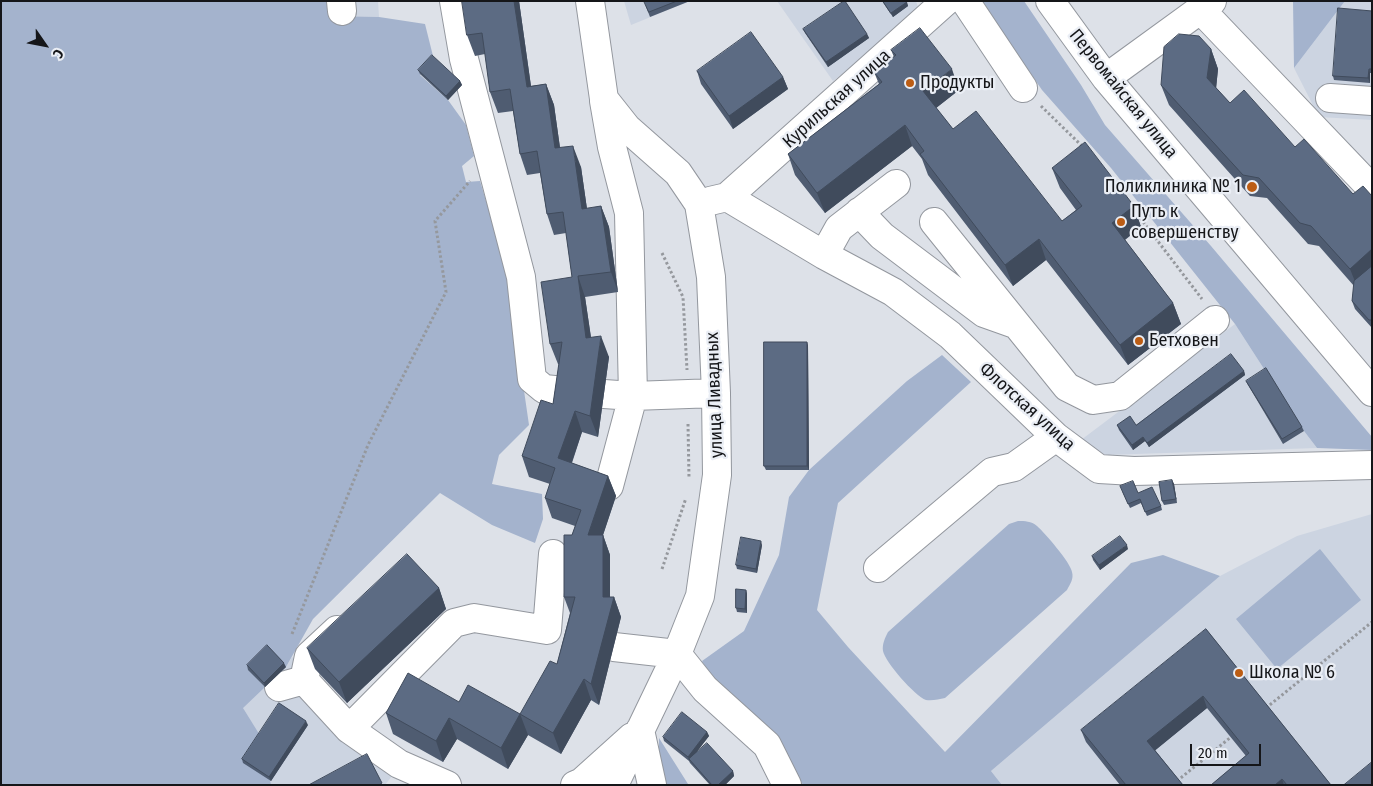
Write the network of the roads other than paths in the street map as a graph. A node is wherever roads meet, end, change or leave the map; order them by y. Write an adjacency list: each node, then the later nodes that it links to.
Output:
1 (454, 1): 22 (street)
2 (590, 1): 10 (street)
3 (946, 1): 14 (street, Курильская улица)
4 (966, 1): 8 (street)
5 (1050, 1): 7 (street, Первомайская улица)
6 (1206, 5): 7 (street); 13 (street)
7 (1106, 78): 23 (street, Первомайская улица)
8 (1023, 88)
9 (1330, 98): 11 (street)
10 (604, 99): 15 (street, улица Ливадных); 26 (street)
11 (1372, 101)
12 (896, 184): 16 (street)
13 (1372, 188)
14 (728, 197): 15 (street); 18 (street, Флотская улица)
15 (699, 204): 24 (street, улица Ливадных)
16 (860, 212): 18 (street); 20 (street)
17 (934, 222): 20 (street)
18 (824, 255): 27 (street, Флотская улица)
19 (1215, 320): 21 (street)
20 (1017, 325): 21 (street)
21 (1067, 387): 27 (street)
22 (566, 391)
23 (1372, 392)
24 (716, 393): 26 (street); 34 (street, улица Ливадных)
25 (604, 394): 26 (street)
26 (633, 396): 29 (street)
27 (1046, 427): 28 (street, Флотская улица); 31 (street)
28 (1372, 465)
29 (610, 486)
30 (553, 554): 35 (street)
31 (878, 568)
32 (353, 615): 35 (street)
33 (614, 647): 34 (street)
34 (676, 654): 36 (street, улица Ливадных); 41 (street)
35 (349, 729): 37 (street)
36 (640, 730): 38 (street, улица Ливадных); 39 (street); 40 (street)
37 (447, 785)
38 (575, 785)
39 (614, 785)
40 (652, 785)
41 (787, 785)

